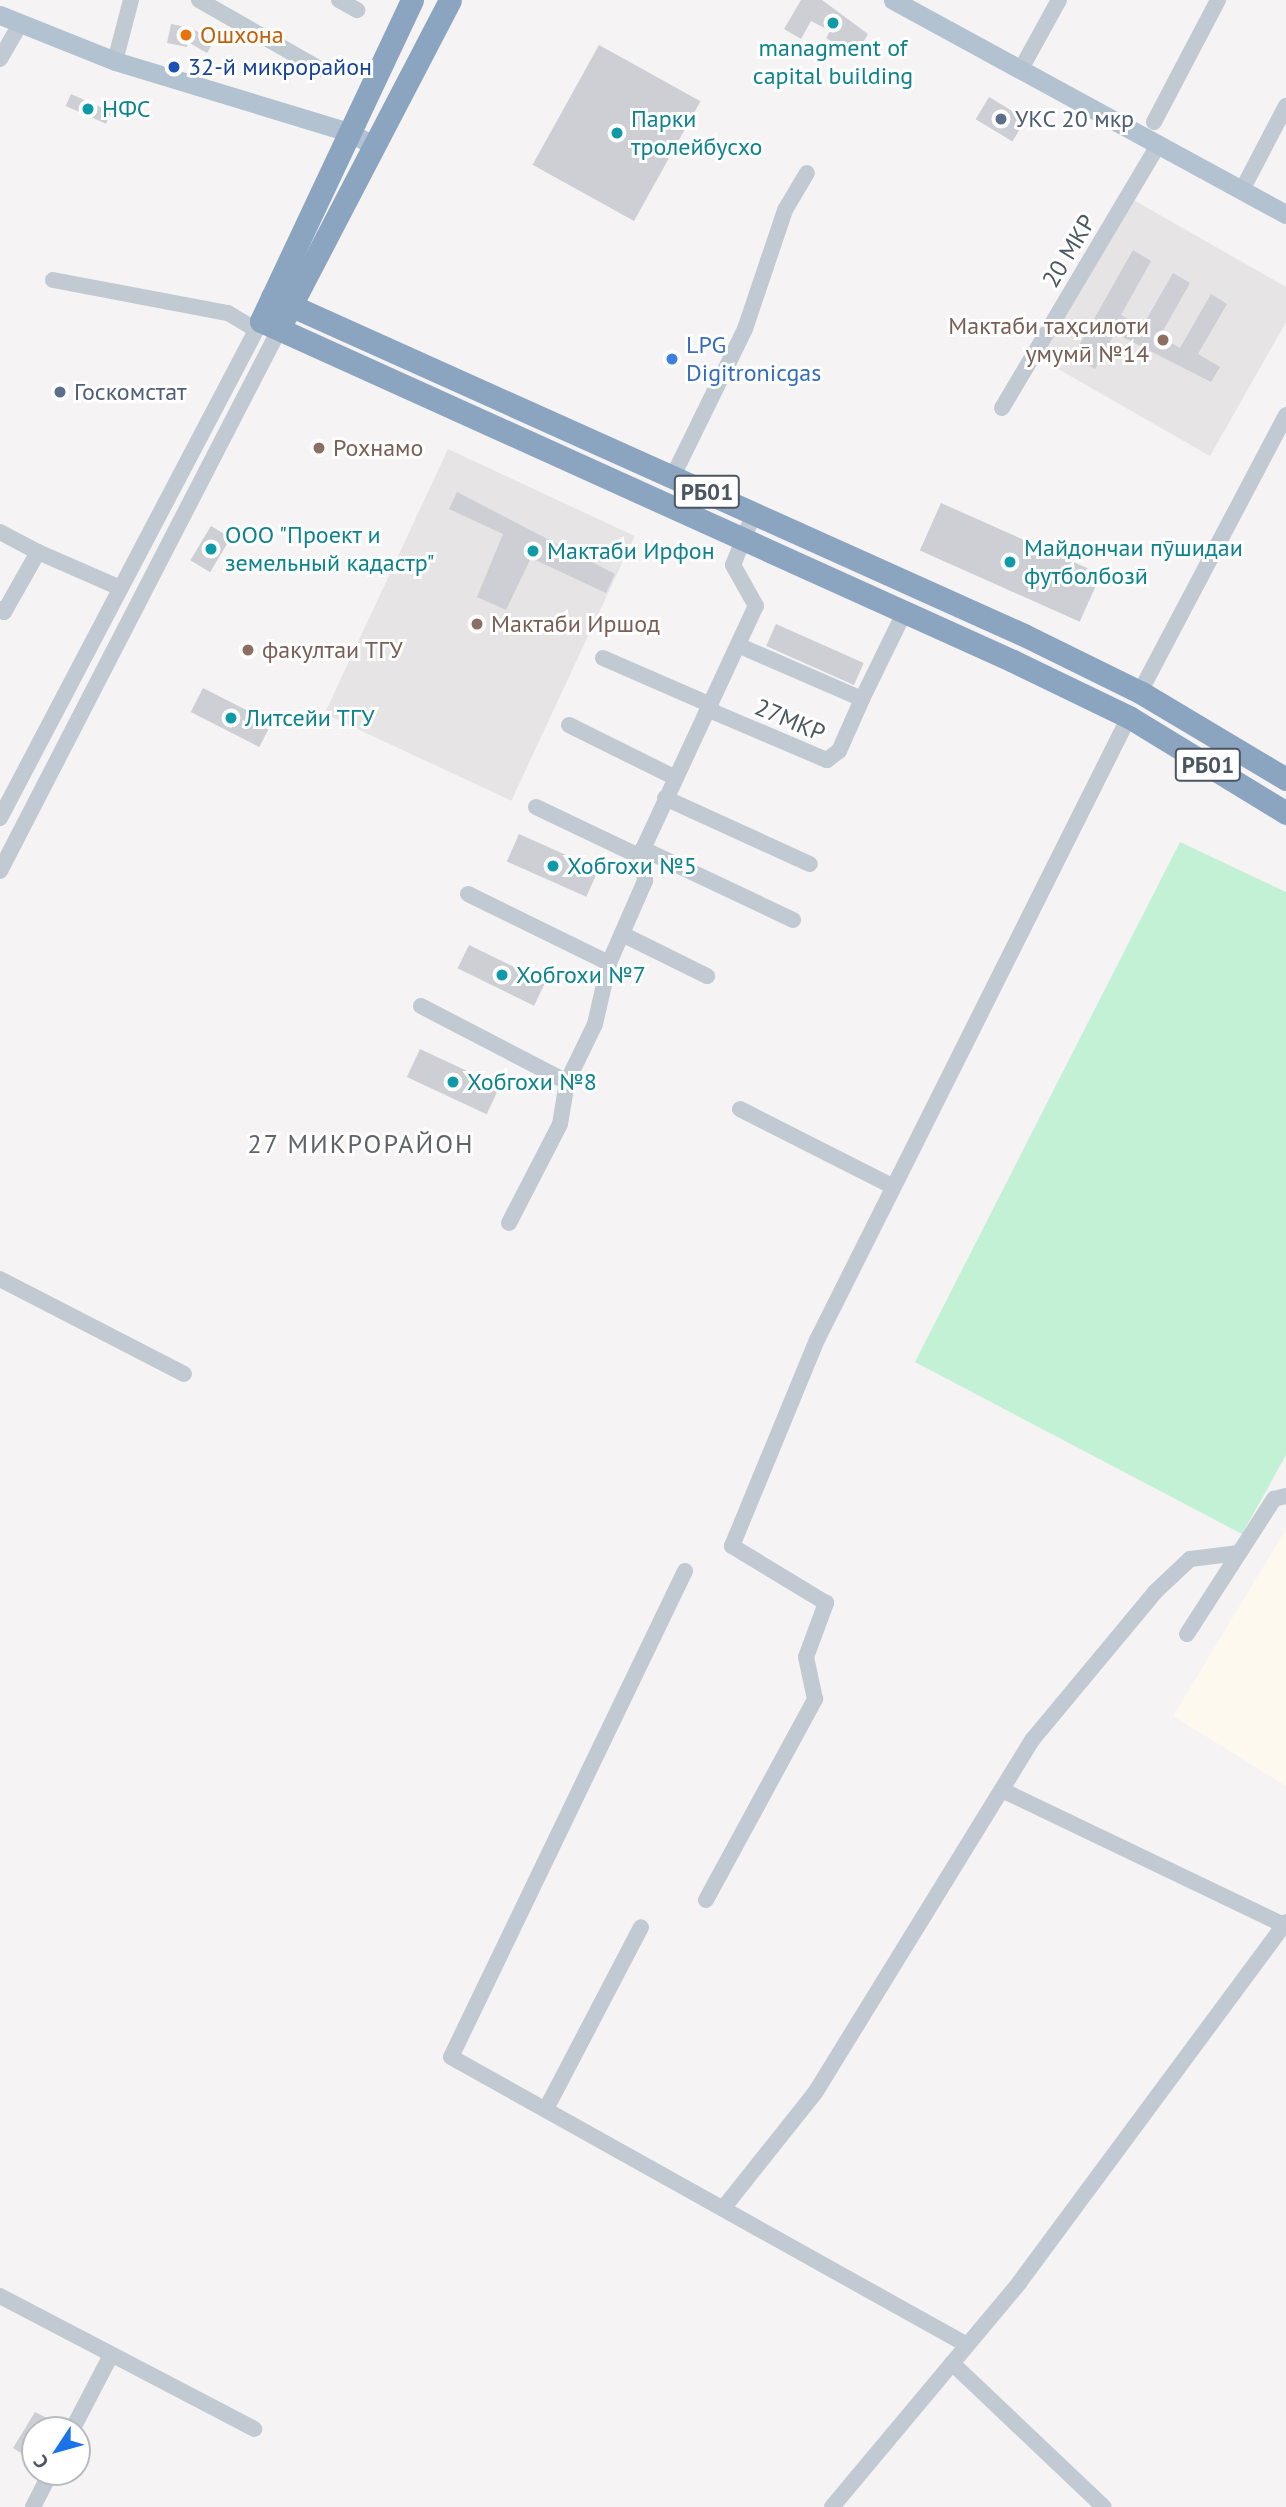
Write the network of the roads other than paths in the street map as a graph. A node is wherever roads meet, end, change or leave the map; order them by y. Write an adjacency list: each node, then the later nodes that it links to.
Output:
1 (131, 0): 13 (street)
2 (199, 0): 14 (street)
3 (339, 0): 9 (street)
4 (412, 0): 18 (highway)
5 (450, 0): 19 (highway)
6 (893, 0): 15 (main road)
7 (1059, 0): 15 (street)
8 (1219, 0): 17 (street)
9 (357, 10)
10 (0, 15): 11 (main road)
11 (20, 25): 12 (street); 13 (main road)
12 (0, 60)
13 (115, 61): 18 (main road)
14 (320, 69)
15 (1021, 69): 20 (main road)
16 (1286, 106): 22 (street)
17 (1154, 122)
18 (345, 131): 19 (main road); 25 (highway)
19 (372, 145): 25 (highway)
20 (1155, 149): 22 (main road); 27 (street, 20 МКР)
21 (807, 173): 31 (street)
22 (1242, 190): 23 (main road)
23 (1286, 214)
24 (53, 280): 26 (street)
25 (281, 301): 26 (highway); 31 (highway, РБ01)
26 (265, 327): 29 (street); 30 (street); 36 (highway, РБ01)
27 (1002, 408)
28 (1286, 415): 43 (street)
29 (193, 447): 30 (street); 32 (street)
30 (214, 458): 34 (street)
31 (673, 476): 33 (highway, РБ01)
32 (157, 513): 34 (street); 38 (street)
33 (754, 513): 36 (street); 43 (highway, РБ01)
34 (178, 526): 57 (street)
35 (0, 532): 37 (street)
36 (741, 540): 40 (highway, РБ01); 41 (street)
37 (38, 552): 38 (street); 39 (street)
38 (118, 587): 50 (street)
39 (0, 609)
40 (905, 611): 44 (street, 27МКР); 46 (highway, РБ01)
41 (740, 646): 44 (street, 27МКР); 45 (street)
42 (603, 658): 45 (street, 27МКР)
43 (1140, 692): 49 (highway, РБ01)
44 (862, 699): 45 (street, 27МКР)
45 (710, 707): 48 (street)
46 (1129, 717): 53 (highway, РБ01); 66 (street)
47 (569, 725): 48 (street)
48 (676, 778): 51 (street)
49 (1286, 779)
50 (7, 788): 54 (street)
51 (665, 798): 55 (street); 56 (street)
52 (536, 807): 55 (street)
53 (1286, 813)
54 (0, 818)
55 (644, 854): 59 (street); 60 (street)
56 (810, 864)
57 (0, 872)
58 (468, 894): 61 (street)
59 (793, 920)
60 (622, 934): 61 (street); 62 (street)
61 (609, 963): 64 (street)
62 (707, 976)
63 (421, 1006): 64 (street)
64 (567, 1082): 67 (street)
65 (740, 1109): 66 (street)
66 (892, 1186): 75 (street)
67 (509, 1223)
68 (0, 1280): 69 (street)
69 (184, 1374)
70 (1286, 1496): 71 (street)
71 (1239, 1553): 73 (street); 74 (street)
72 (685, 1571): 78 (street)
73 (1186, 1634)
74 (1004, 1791): 76 (street); 79 (street)
75 (706, 1900)
76 (1285, 1923): 81 (street)
77 (641, 1927): 78 (street)
78 (546, 2109): 79 (street)
79 (725, 2206): 81 (street)
80 (0, 2296): 82 (street)
81 (967, 2346): 83 (street)
82 (111, 2355): 84 (street); 85 (street)
83 (952, 2364): 88 (street); 89 (street)
84 (79, 2416)
85 (254, 2429)
86 (44, 2486): 87 (street)
87 (33, 2507)
88 (832, 2507)
89 (1104, 2507)

